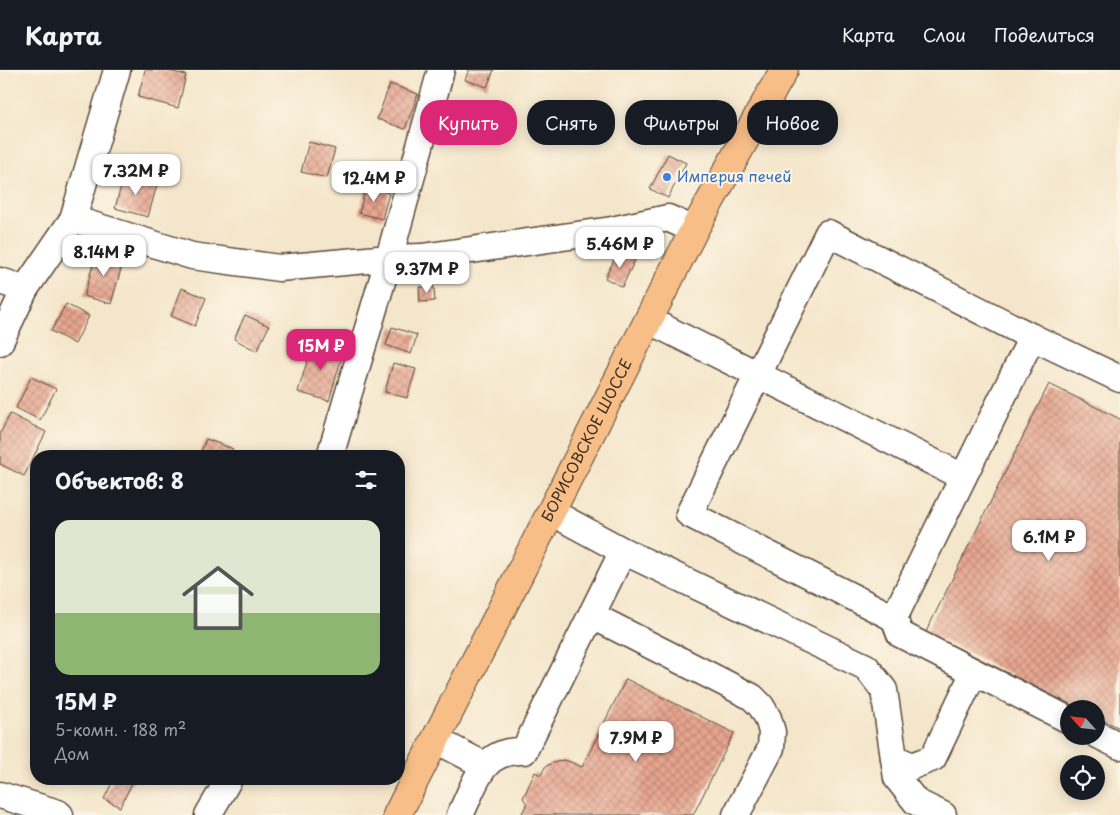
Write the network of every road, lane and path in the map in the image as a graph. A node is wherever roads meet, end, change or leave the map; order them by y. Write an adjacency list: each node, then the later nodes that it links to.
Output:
1 (116, 70): 4 (street)
2 (441, 70): 6 (street)
3 (784, 70): 5 (main road, БОРИСОВСКОЕ ШОССЕ)
4 (73, 219): 6 (street); 8 (street)
5 (694, 230): 6 (street); 9 (main road, БОРИСОВСКОЕ ШОССЕ)
6 (389, 258): 14 (street)
7 (0, 281): 8 (street)
8 (25, 289): 11 (street)
9 (648, 320): 12 (street); 16 (main road, БОРИСОВСКОЕ ШОССЕ)
10 (1032, 337): 12 (street); 13 (street); 15 (street)
11 (0, 342)
12 (758, 375): 15 (street); 19 (street)
13 (1120, 378)
14 (332, 450)
15 (963, 477): 19 (street)
16 (551, 512): 17 (street); 23 (main road, БОРИСОВСКОЕ ШОССЕ)
17 (623, 551): 18 (street); 25 (street)
18 (591, 615): 26 (street); 33 (street)
19 (894, 618): 20 (street)
20 (974, 672): 21 (street); 25 (street)
21 (1060, 715)
22 (1105, 738): 24 (street)
23 (436, 740): 26 (street); 31 (main road, БОРИСОВСКОЕ ШОССЕ)
24 (1120, 746)
25 (894, 758): 34 (street)
26 (484, 765): 32 (street)
27 (226, 785): 30 (street)
28 (0, 795): 29 (street)
29 (60, 815)
30 (208, 815)
31 (397, 815)
32 (460, 815)
33 (736, 815)
34 (943, 815)

